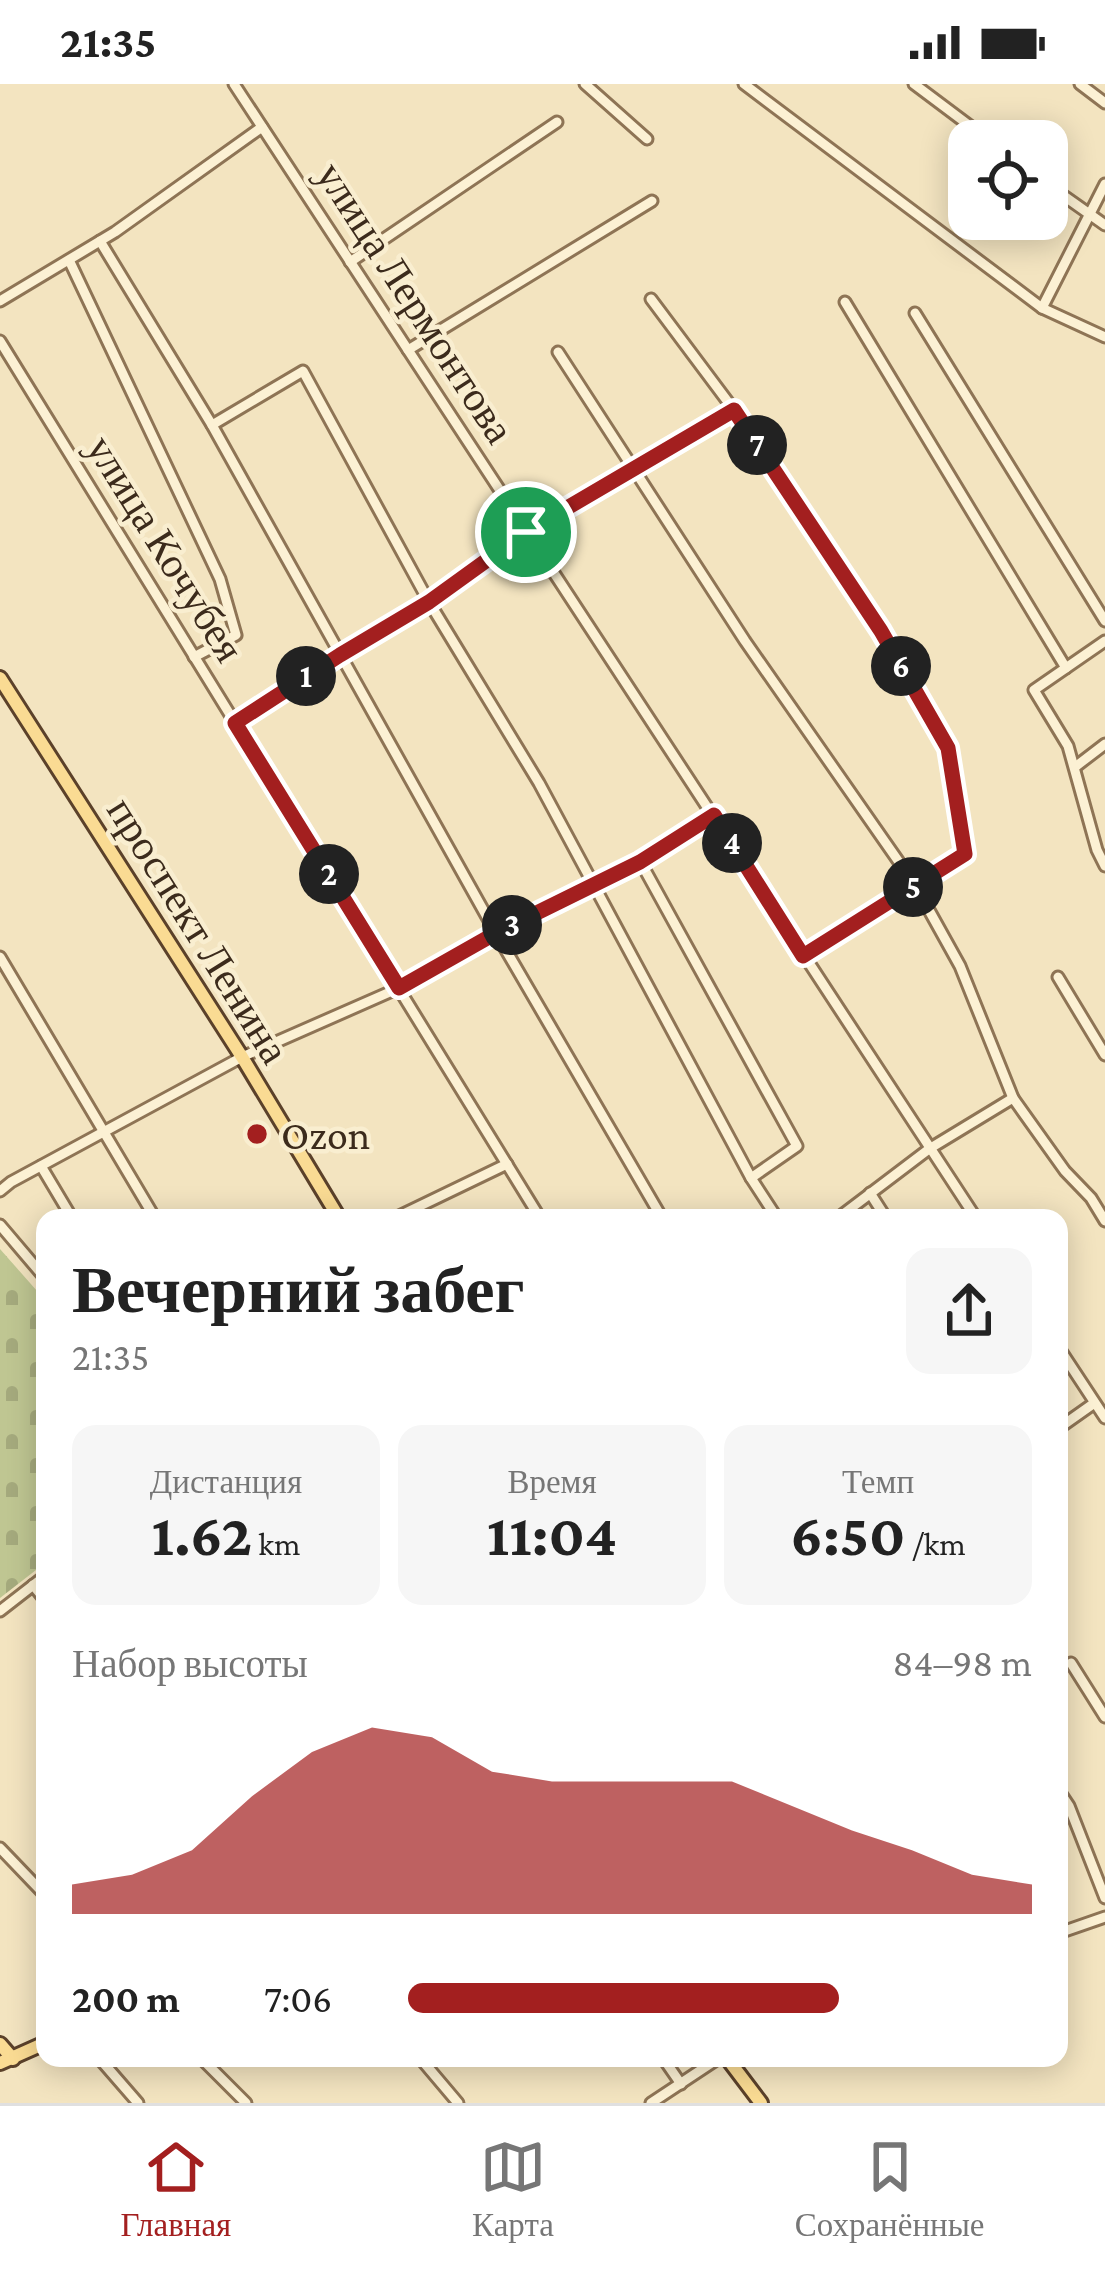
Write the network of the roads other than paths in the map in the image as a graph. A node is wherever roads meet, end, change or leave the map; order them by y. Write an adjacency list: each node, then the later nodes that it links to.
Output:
1 (234, 84): 9 (street, улица Лермонтова)
2 (585, 84): 10 (street)
3 (744, 84): 22 (street)
4 (914, 84): 7 (street)
5 (1080, 84): 6 (street)
6 (1105, 103)
7 (962, 120)
8 (556, 122): 18 (street)
9 (262, 128): 16 (street); 18 (street, улица Лермонтова)
10 (646, 139)
11 (1105, 184): 14 (street)
12 (1068, 200): 14 (street)
13 (652, 201): 26 (street)
14 (1089, 216): 15 (street); 22 (street)
15 (1105, 225)
16 (100, 242): 17 (street); 29 (street)
17 (69, 260): 20 (street); 36 (street)
18 (350, 262): 26 (street, улица Лермонтова)
19 (651, 299): 28 (street)
20 (0, 302)
21 (845, 302): 37 (street)
22 (1042, 308): 24 (street)
23 (915, 313): 33 (street)
24 (1105, 337)
25 (0, 341): 36 (street, улица Кочубея)
26 (408, 350): 31 (street, улица Лермонтова)
27 (558, 352): 30 (street)
28 (734, 410): 30 (street); 47 (street)
29 (212, 425): 32 (street); 35 (street)
30 (633, 468): 31 (street); 47 (street)
31 (526, 532): 32 (street); 43 (street, улица Лермонтова)
32 (429, 602): 35 (street); 48 (street)
33 (1105, 621)
34 (1105, 641): 37 (street)
35 (340, 655): 40 (street); 49 (street)
36 (194, 657): 40 (street, улица Кочубея)
37 (1066, 668): 42 (street)
38 (0, 678): 39 (main road, проспект Ленина)
39 (4, 696): 55 (main road, проспект Ленина)
40 (235, 723): 53 (street, улица Кочубея)
41 (1105, 744): 42 (street)
42 (1075, 767): 44 (street)
43 (714, 815): 45 (street); 50 (street, улица Лермонтова)
44 (1101, 848): 46 (street)
45 (640, 862): 48 (street); 61 (street)
46 (1105, 866)
47 (915, 885): 50 (street); 56 (street)
48 (593, 886): 49 (street); 61 (street)
49 (496, 933): 53 (street); 69 (street)
50 (803, 956): 58 (street, улица Лермонтова)
51 (0, 957): 57 (street)
52 (1058, 977): 54 (street)
53 (399, 988): 55 (street); 59 (street, улица Кочубея)
54 (1105, 1055)
55 (242, 1058): 57 (street); 66 (main road, проспект Ленина)
56 (1013, 1098): 58 (street); 74 (street)
57 (104, 1132): 60 (street); 65 (street)
58 (929, 1149): 63 (street); 73 (street, улица Лермонтова)
59 (507, 1164): 67 (street); 68 (street, улица Кочубея)
60 (41, 1166): 62 (street); 64 (street)
61 (751, 1178): 70 (street)
62 (0, 1192)
63 (870, 1193): 71 (street); 72 (street)
64 (67, 1209)
65 (150, 1209)
66 (334, 1209)
67 (414, 1209)
68 (534, 1209)
69 (657, 1209)
70 (771, 1209)
71 (850, 1209)
72 (880, 1209)
73 (970, 1209)
74 (1105, 1220)
75 (0, 1225): 76 (street)
76 (36, 1267)
77 (1068, 1363): 78 (street)
78 (1093, 1404): 79 (street); 80 (street)
79 (1105, 1418)
80 (1068, 1422)
81 (36, 1583): 82 (street)
82 (33, 1585): 83 (street); 84 (street)
83 (36, 1589)
84 (0, 1611)
85 (1071, 1663): 86 (street)
86 (1105, 1717)
87 (1068, 1804): 90 (street)
88 (0, 1848): 89 (street)
89 (36, 1886)
90 (1105, 1898)
91 (1105, 1916): 92 (street)
92 (1068, 1930)
93 (0, 2044): 95 (main road)
94 (36, 2047): 95 (main road)
95 (4, 2061)
96 (107, 2067): 103 (street)
97 (210, 2067): 104 (street)
98 (428, 2067): 105 (street)
99 (669, 2067): 102 (street)
100 (708, 2067): 102 (street)
101 (731, 2067): 107 (main road)
102 (681, 2084): 106 (street)
103 (138, 2103)
104 (246, 2103)
105 (458, 2103)
106 (651, 2103)
107 (761, 2103)

